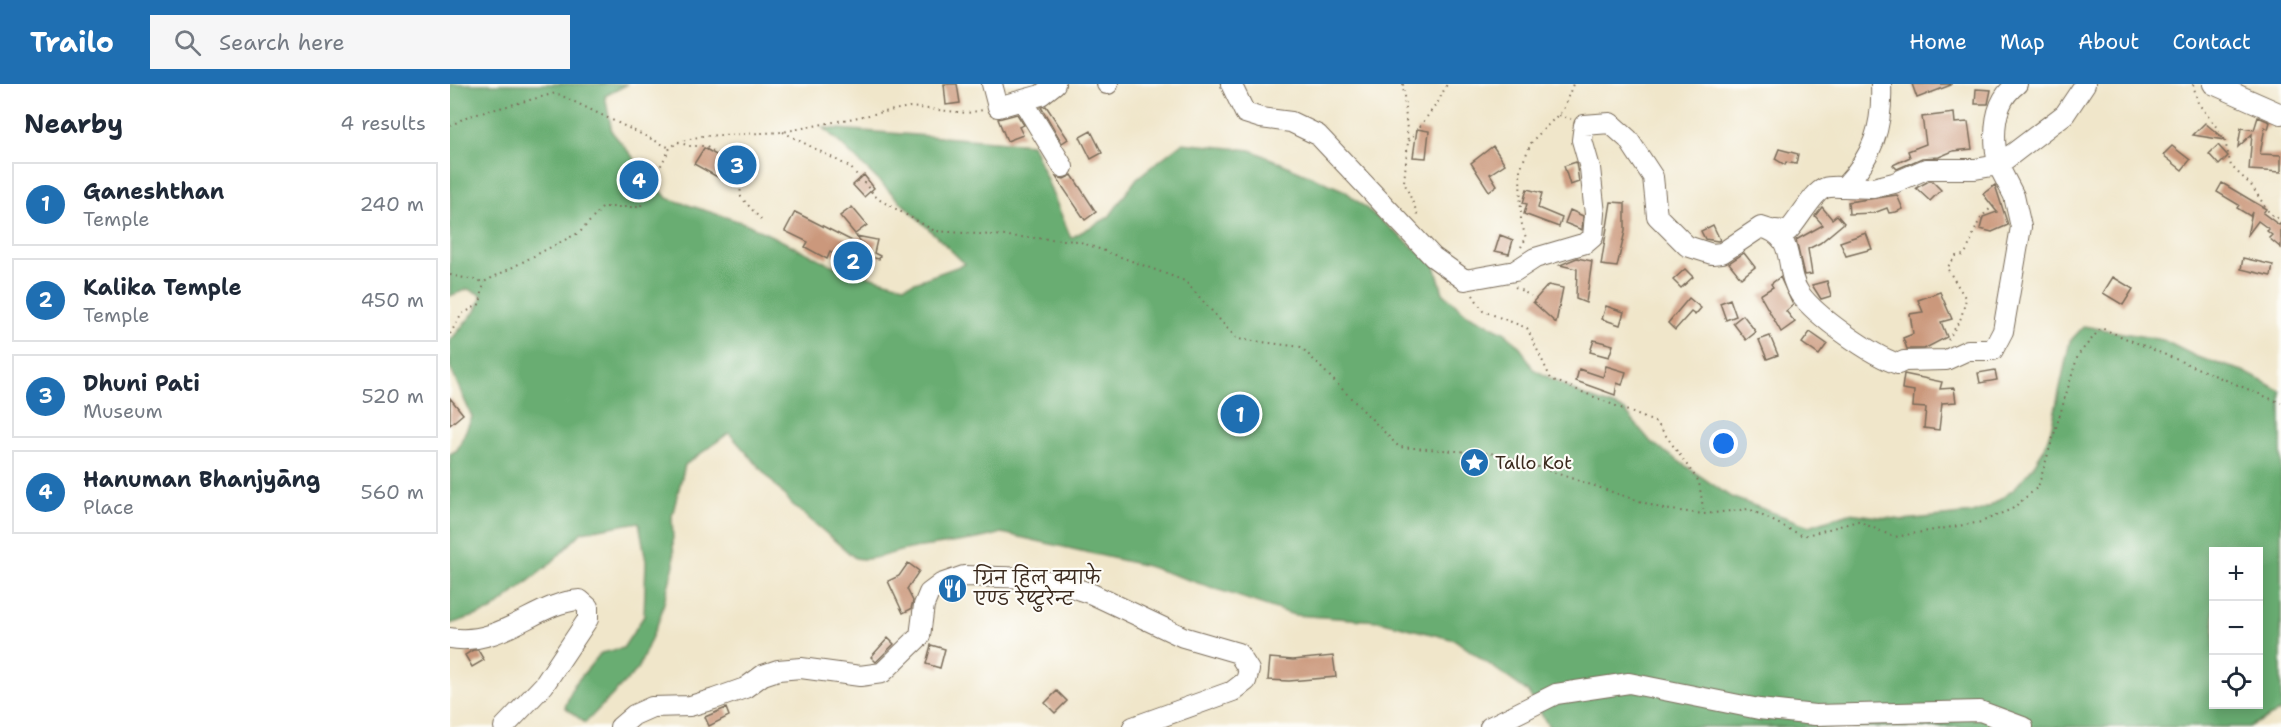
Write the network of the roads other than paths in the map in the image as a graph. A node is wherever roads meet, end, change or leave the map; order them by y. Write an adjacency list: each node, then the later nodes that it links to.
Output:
1 (992, 84): 8 (street)
2 (1055, 84): 8 (street)
3 (1232, 84): 13 (street)
4 (1881, 84): 12 (street)
5 (2017, 84): 10 (street)
6 (2085, 84): 10 (street)
7 (2213, 84): 9 (street)
8 (1023, 101): 11 (street)
9 (2281, 114)
10 (1998, 165): 12 (street); 13 (street)
11 (1063, 167)
12 (1844, 187): 13 (street)
13 (1775, 230)
14 (450, 638): 15 (street)
15 (504, 727)
16 (620, 727): 17 (street)
17 (1133, 727)
18 (1490, 727): 19 (street)
19 (2023, 727)

